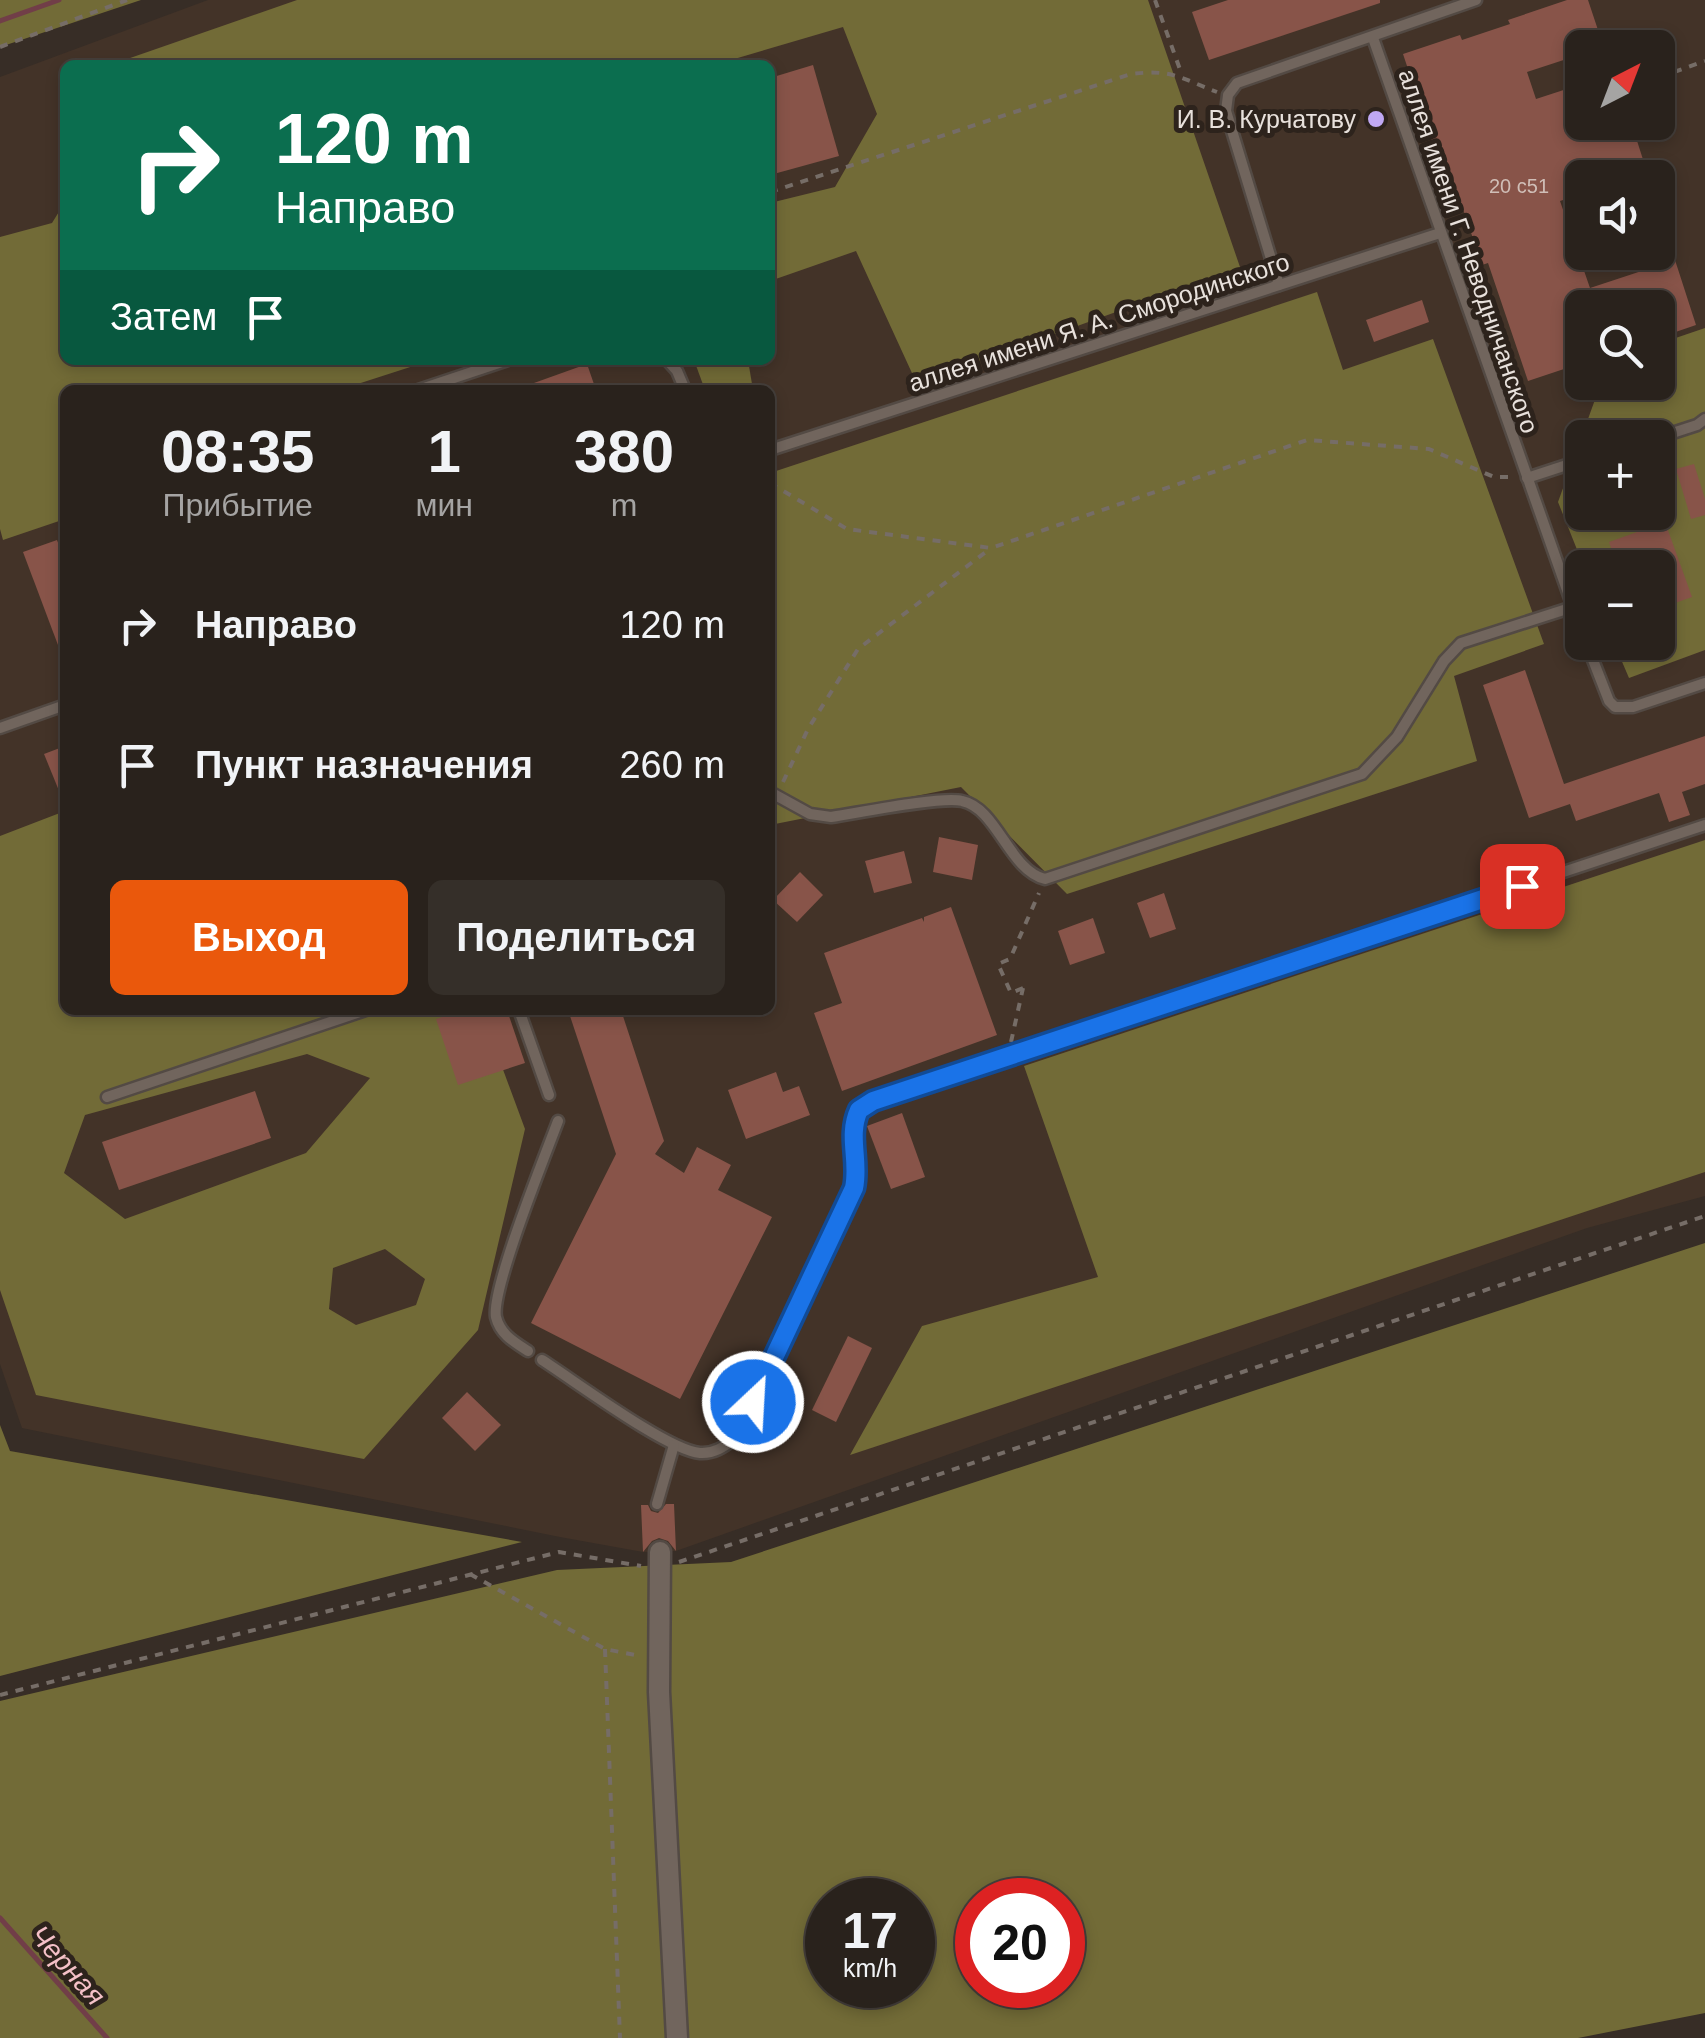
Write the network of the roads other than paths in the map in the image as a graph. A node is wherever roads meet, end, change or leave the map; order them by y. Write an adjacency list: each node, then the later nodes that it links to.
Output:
1 (1476, 0): 2 (lane)
2 (1374, 38): 3 (lane, аллея имени Г. Неводничанского); 4 (lane)
3 (1440, 233): 4 (lane, аллея имени Я. А. Смородинского); 11 (lane, аллея имени Г. Неводничанского)
4 (1279, 285): 9 (lane, аллея имени Я. А. Смородинского)
5 (496, 365): 6 (lane)
6 (448, 385)
7 (1705, 419): 8 (lane)
8 (1675, 432)
9 (775, 448)
10 (1565, 466): 11 (lane)
11 (1527, 478): 12 (lane, аллея имени Г. Неводничанского)
12 (1565, 585)
13 (1565, 610): 18 (lane)
14 (1593, 660): 15 (lane)
15 (1705, 682)
16 (60, 707): 17 (lane)
17 (0, 728)
18 (775, 795)
19 (1705, 826): 27 (lane)
20 (351, 1015): 23 (lane)
21 (522, 1015): 22 (lane)
22 (548, 1095)
23 (107, 1097)
24 (558, 1121): 25 (lane)
25 (528, 1350)
26 (542, 1360): 27 (lane)
27 (674, 1445): 28 (lane)
28 (657, 1504)
29 (660, 1560): 30 (street)
30 (678, 2038)

